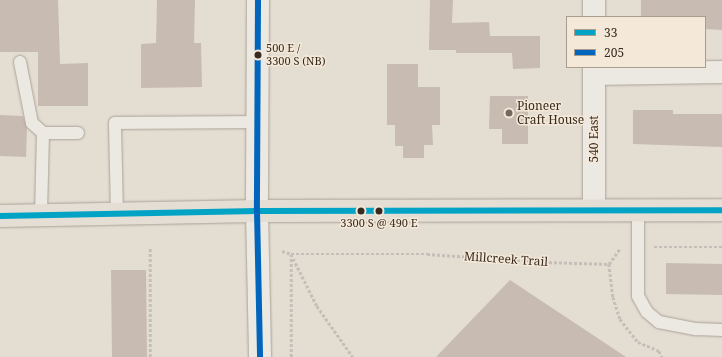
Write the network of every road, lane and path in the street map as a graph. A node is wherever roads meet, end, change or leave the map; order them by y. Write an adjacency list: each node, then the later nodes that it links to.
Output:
1 (258, 0): 7 (street)
2 (594, 0): 3 (street)
3 (594, 16)
4 (20, 62): 9 (lane)
5 (594, 70): 6 (street); 10 (street, 540 East)
6 (722, 72)
7 (257, 122): 12 (street); 14 (lane)
8 (78, 133): 9 (lane)
9 (43, 134): 15 (lane)
10 (594, 210): 12 (main road); 13 (main road)
11 (722, 210): 13 (main road)
12 (257, 211): 14 (main road); 25 (street)
13 (638, 211): 18 (lane)
14 (116, 214): 15 (main road)
15 (41, 215): 16 (main road)
16 (0, 216)
17 (150, 247): 24 (path)
18 (639, 247): 19 (path); 22 (path); 23 (lane)
19 (722, 247)
20 (282, 251): 21 (path, Millcreek Trail)
21 (291, 254): 22 (path, Millcreek Trail); 26 (path); 27 (path)
22 (609, 264): 28 (path)
23 (722, 330)
24 (150, 357)
25 (260, 357)
26 (291, 357)
27 (353, 357)
28 (662, 357)

